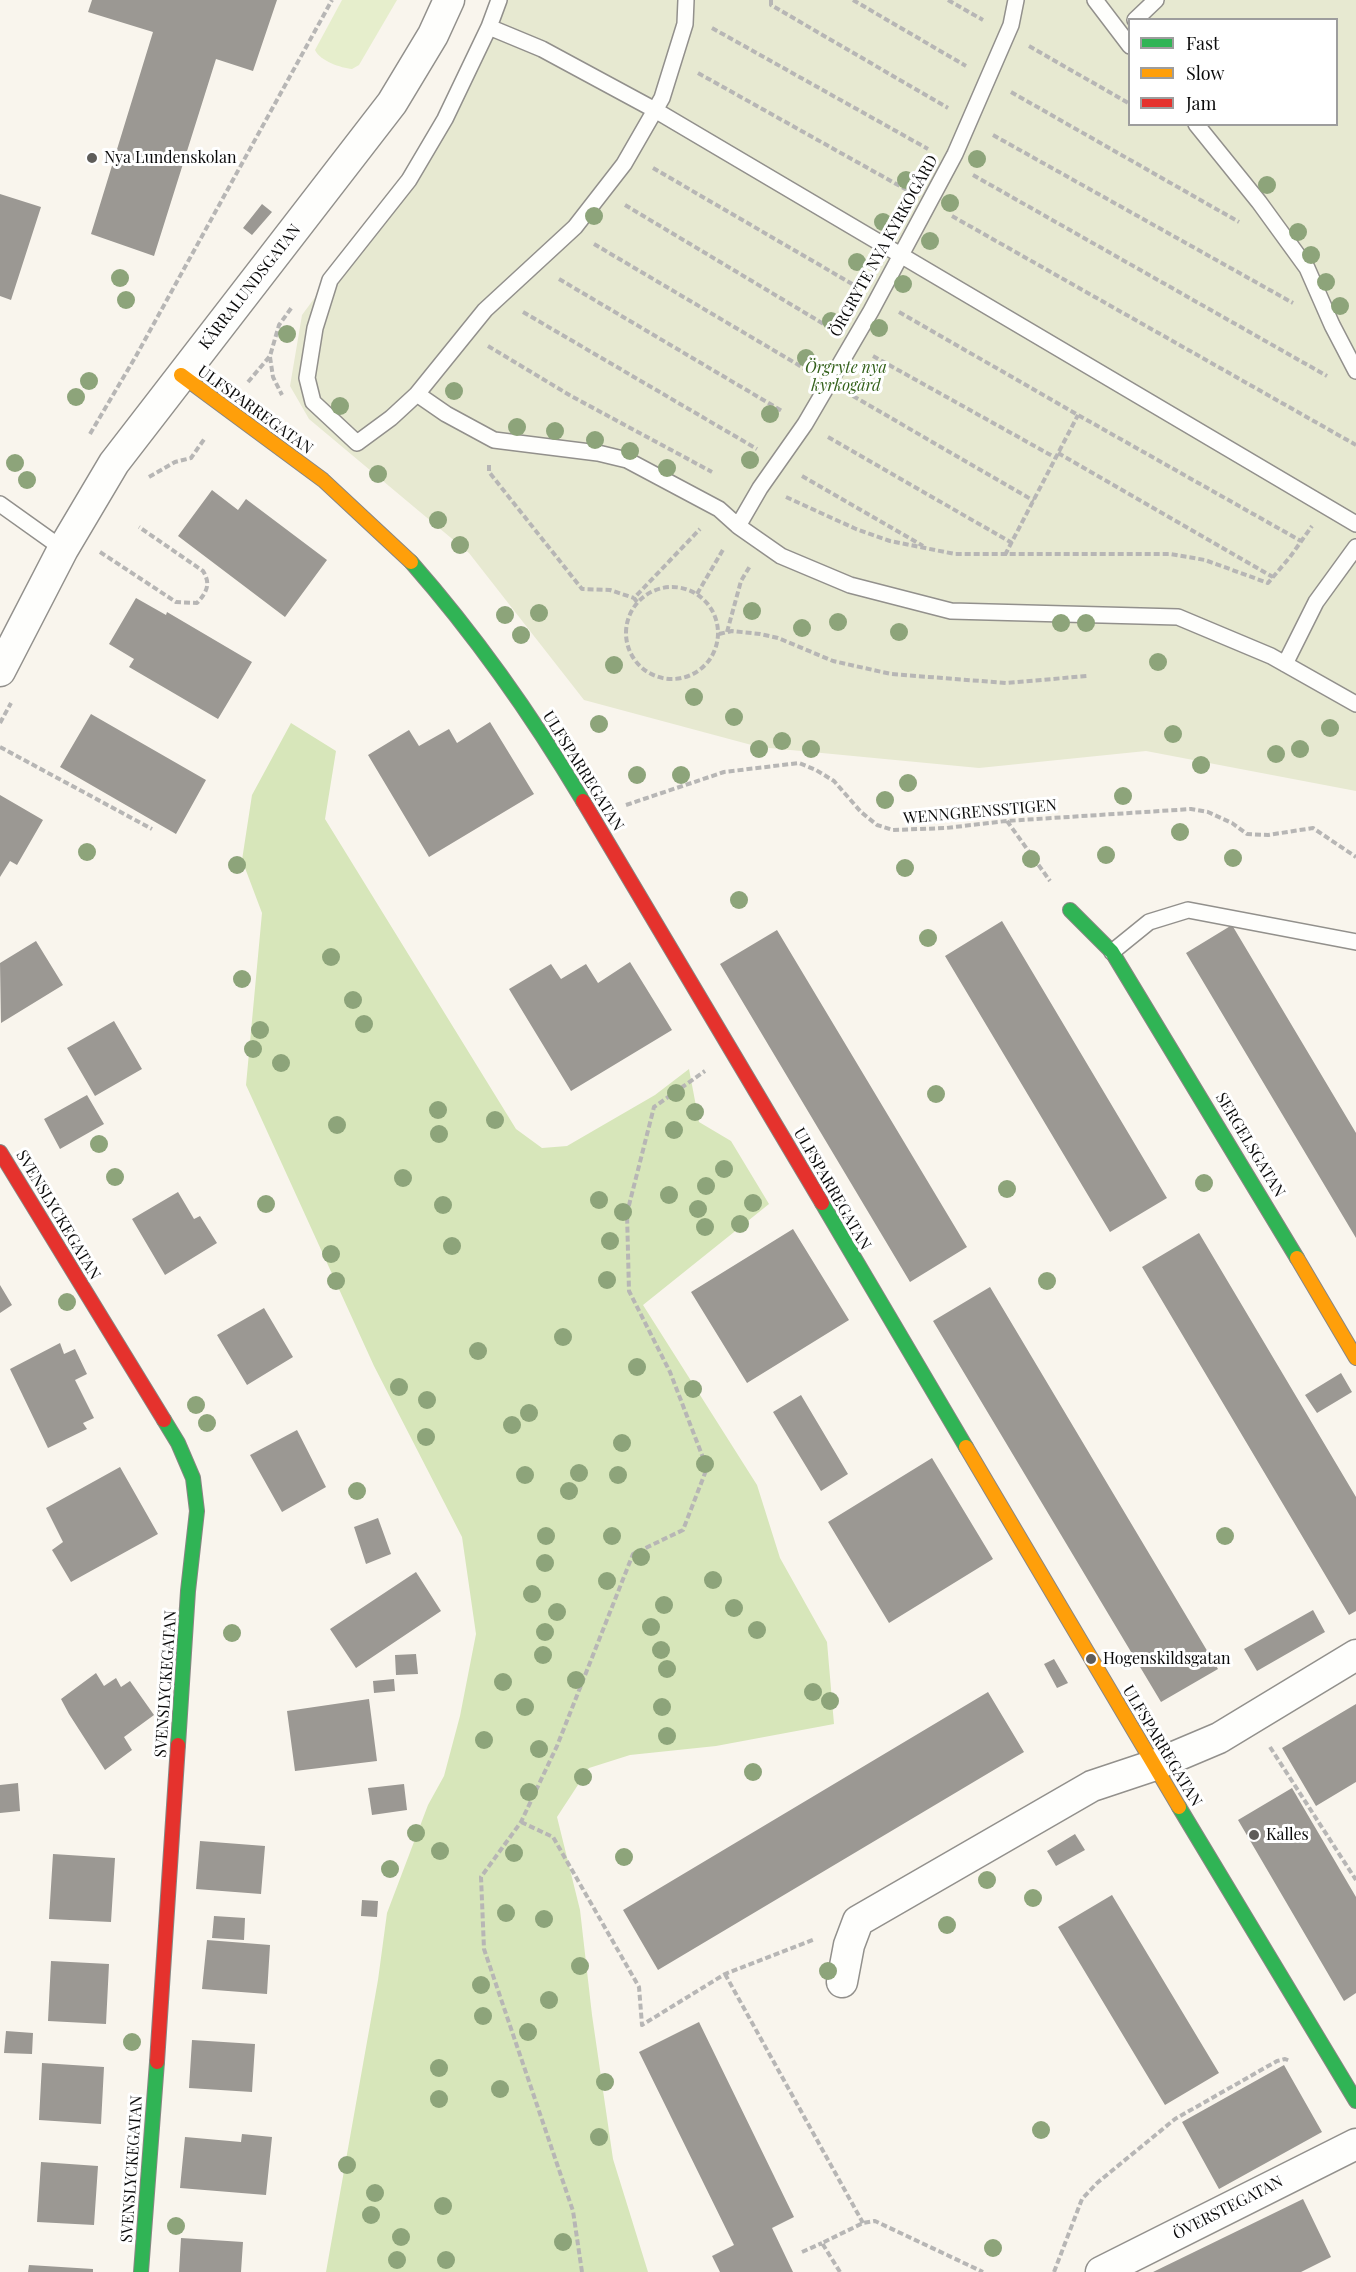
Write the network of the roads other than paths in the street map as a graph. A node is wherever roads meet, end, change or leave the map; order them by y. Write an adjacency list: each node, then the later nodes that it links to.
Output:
1 (449, 0): 14 (street, KÄRRALUNDSGATAN)
2 (499, 0): 8 (lane)
3 (1016, 0): 12 (lane, ÖRGRYTE NYA KYRKOGÅRD)
4 (1095, 0): 9 (lane)
5 (1156, 0): 7 (lane)
6 (685, 7): 10 (lane)
7 (1137, 18)
8 (489, 27): 10 (lane); 15 (lane)
9 (1124, 29)
10 (656, 110): 12 (lane); 15 (lane)
11 (1198, 126): 13 (lane)
12 (900, 256): 17 (lane); 18 (lane, ÖRGRYTE NYA KYRKOGÅRD)
13 (1356, 371)
14 (181, 375): 20 (street, KÄRRALUNDSGATAN); 30 (street, ULFSPARREGATAN)
15 (417, 394): 18 (lane)
16 (0, 504): 20 (lane)
17 (1356, 524)
18 (738, 526): 21 (lane)
19 (1356, 547): 21 (lane)
20 (63, 549): 22 (street, KÄRRALUNDSGATAN)
21 (1285, 664): 23 (lane)
22 (0, 671)
23 (1356, 704)
24 (1070, 910): 26 (street, SERGELSGATAN)
25 (1356, 942): 26 (lane)
26 (1112, 952): 28 (street, SERGELSGATAN)
27 (0, 1152): 34 (street, SVENSLYCKEGATAN)
28 (1356, 1358)
29 (1356, 1655): 30 (street)
30 (1155, 1765): 31 (street); 32 (street, ULFSPARREGATAN)
31 (842, 1982)
32 (1356, 2101)
33 (1356, 2144): 35 (street, ÖVERSTEGATAN)
34 (141, 2272)
35 (1101, 2272)

